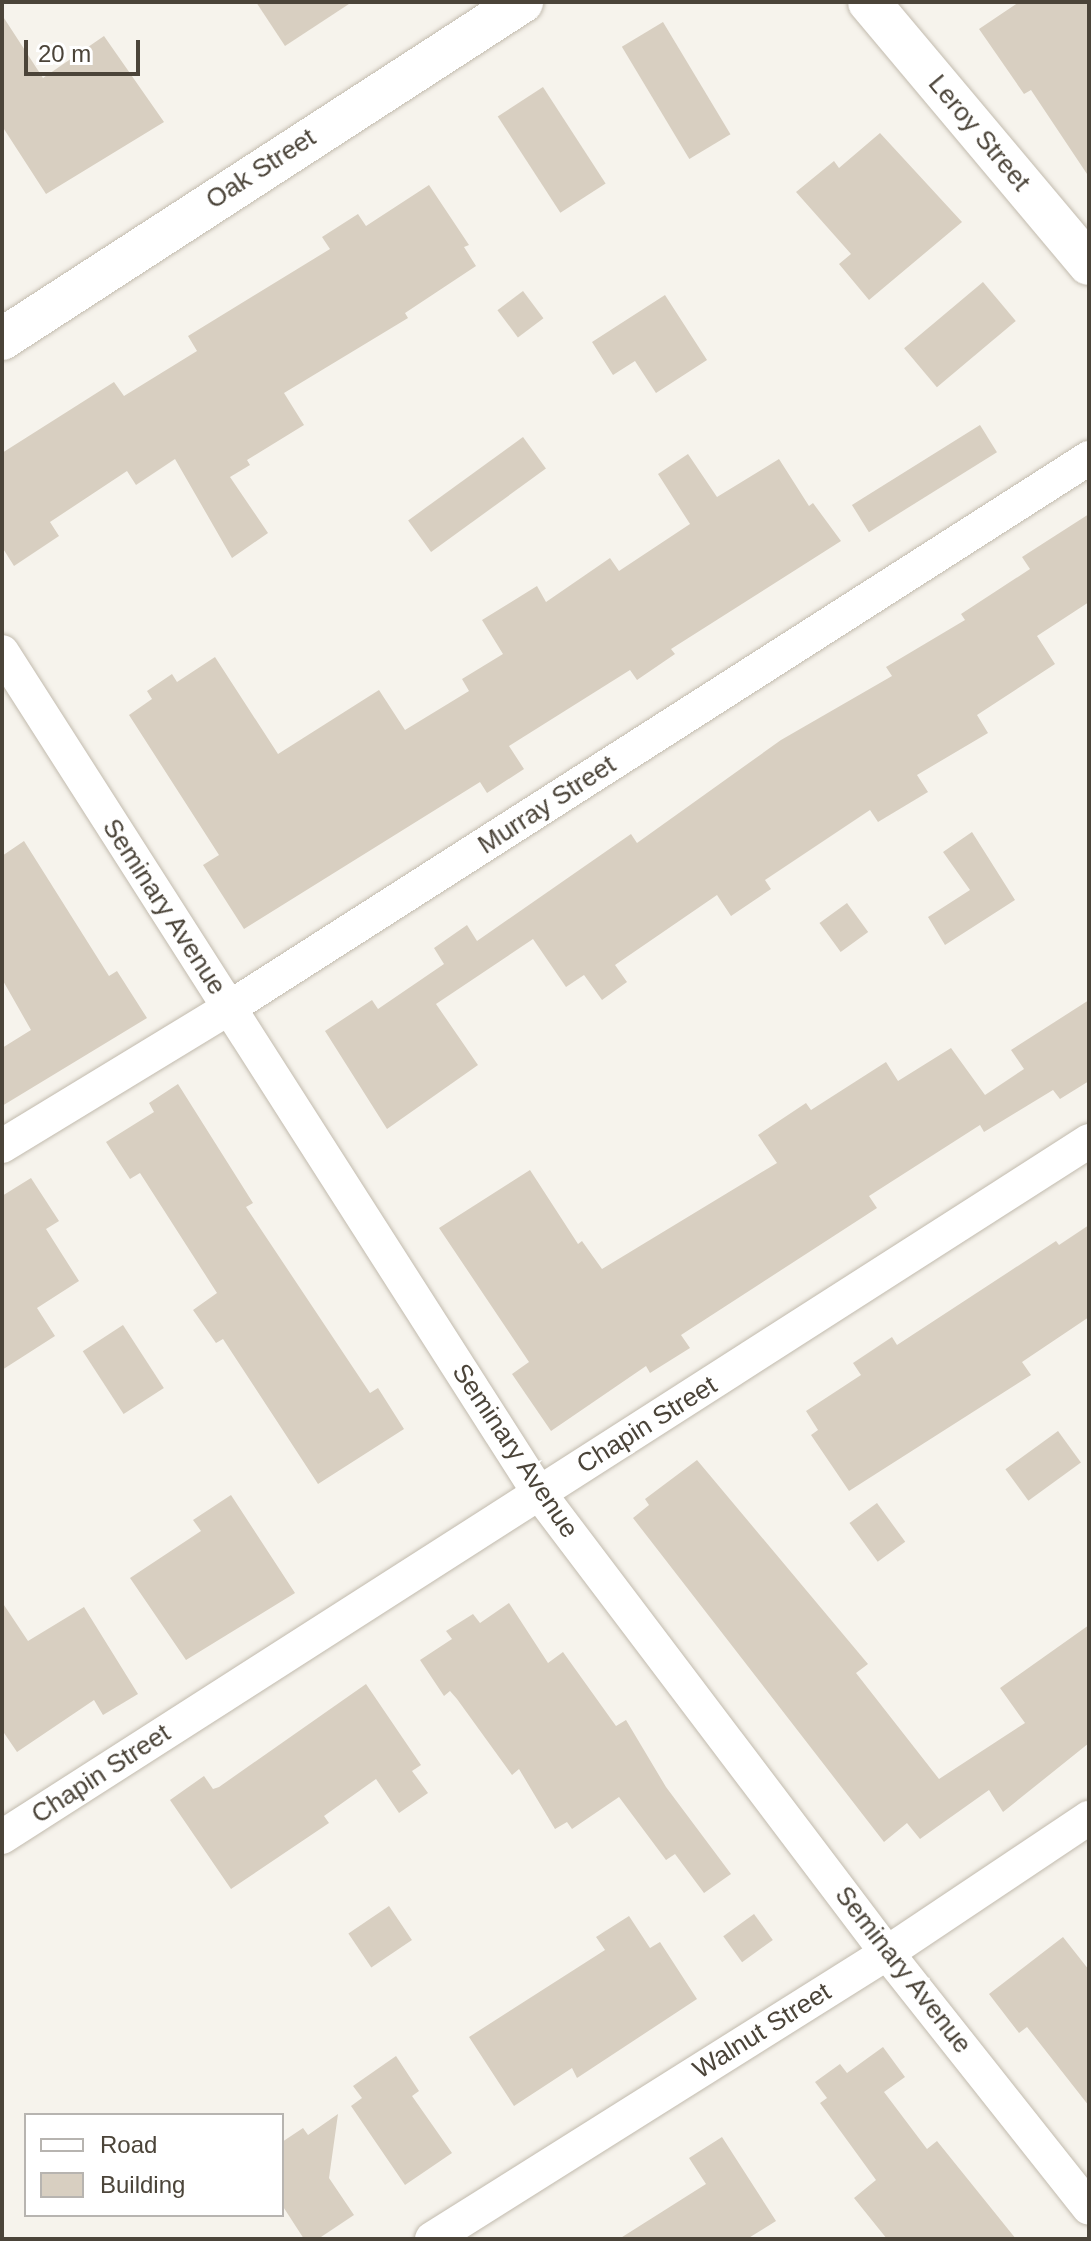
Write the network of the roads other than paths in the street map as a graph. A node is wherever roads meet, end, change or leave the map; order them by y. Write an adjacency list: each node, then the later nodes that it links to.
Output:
1 (522, 2): 4 (street, Oak Street)
2 (869, 2): 3 (street, Leroy Street)
3 (1089, 264)
4 (2, 339)
5 (1089, 458): 7 (street, Murray Street)
6 (2, 652): 7 (street, Seminary Avenue)
7 (229, 1008): 9 (street, Murray Street); 10 (street, Seminary Avenue)
8 (1089, 1141): 10 (street, Chapin Street)
9 (2, 1146)
10 (539, 1493): 12 (street, Chapin Street); 13 (street, Seminary Avenue)
11 (1089, 1818): 13 (street, Walnut Street)
12 (2, 1837)
13 (887, 1953): 14 (street, Seminary Avenue); 15 (street, Walnut Street)
14 (1089, 2208)
15 (432, 2239)

